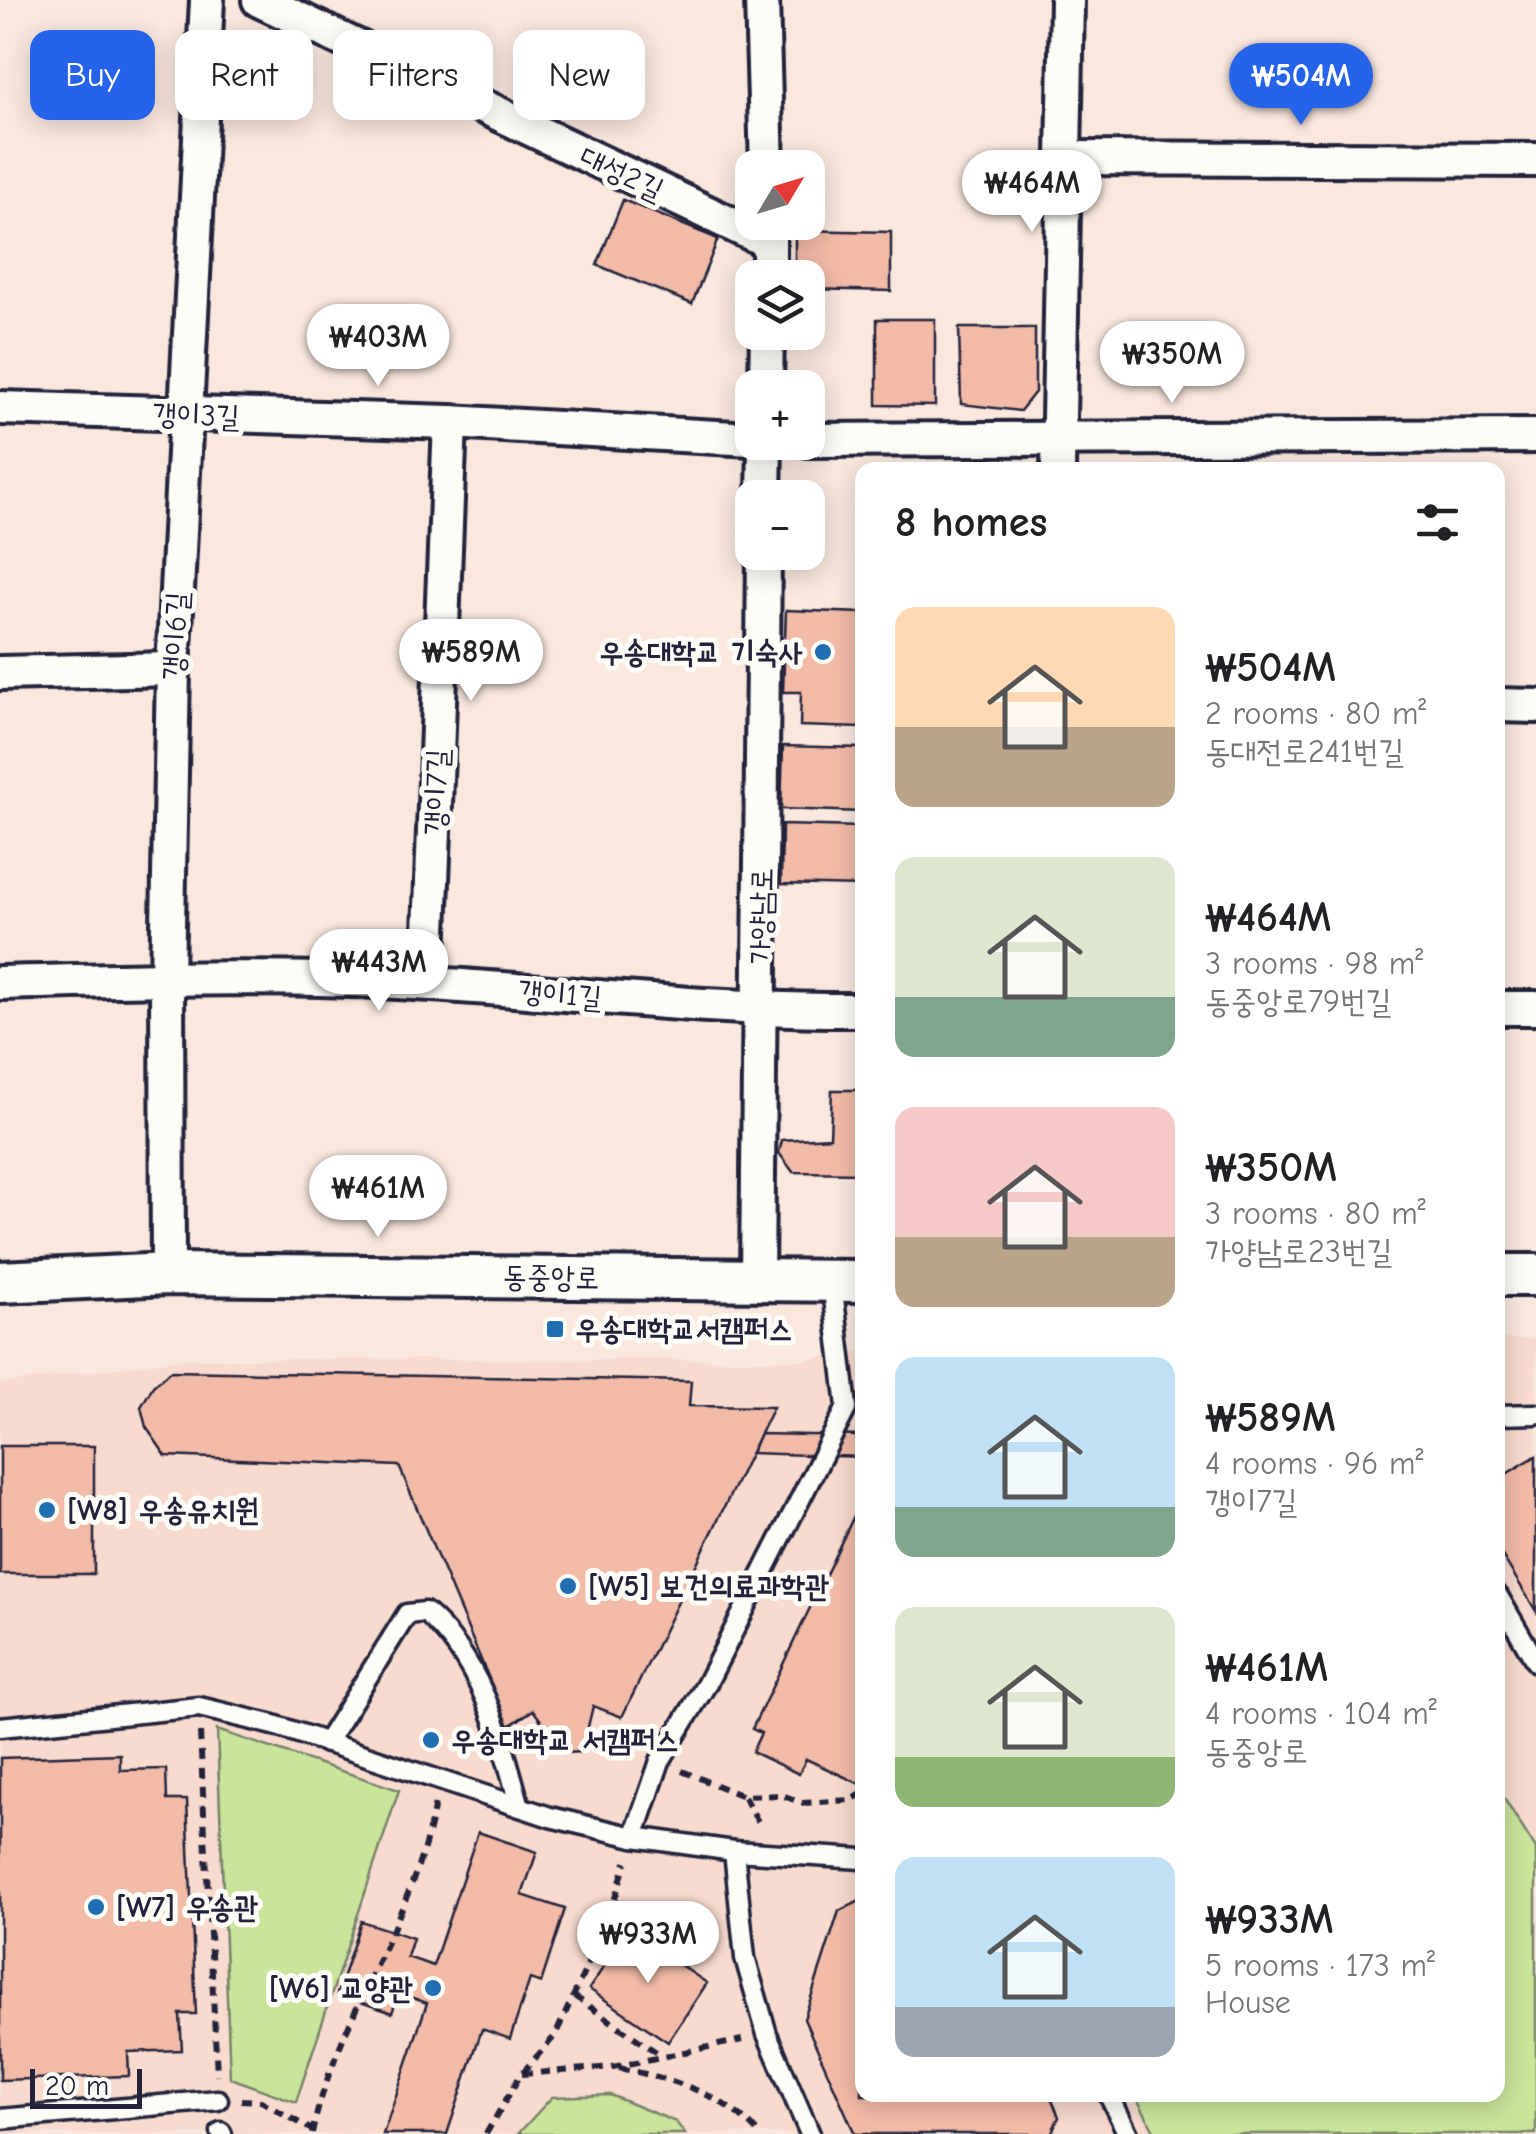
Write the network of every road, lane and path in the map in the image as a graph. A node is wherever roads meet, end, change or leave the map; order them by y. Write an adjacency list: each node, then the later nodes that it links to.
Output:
1 (208, 0): 10 (street, 갱이6길)
2 (259, 0): 8 (street, 대성2길)
3 (762, 0): 5 (street)
4 (1067, 0): 6 (street)
5 (766, 150)
6 (1066, 158): 7 (street); 15 (street)
7 (1536, 160)
8 (735, 217)
9 (0, 408): 10 (street, 갱이3길)
10 (188, 415): 11 (street, 갱이3길); 17 (street, 갱이6길)
11 (450, 422): 13 (street, 갱이3길); 23 (street, 갱이7길)
12 (1536, 436): 15 (street)
13 (735, 438)
14 (825, 441): 15 (street)
15 (1058, 454)
16 (764, 570): 27 (street, 가양남로)
17 (173, 670): 18 (street); 21 (street, 갱이6길)
18 (0, 673)
19 (1505, 705): 20 (street)
20 (1536, 706)
21 (167, 978): 22 (street, 갱이1길); 23 (street, 갱이1길); 28 (street, 갱이6길)
22 (0, 982)
23 (428, 983): 27 (street, 갱이1길)
24 (1505, 1008): 25 (street)
25 (1536, 1008)
26 (855, 1010): 27 (street, 갱이1길)
27 (760, 1011): 31 (street, 가양남로)
28 (168, 1274): 31 (street, 동중앙로); 32 (street, 동중앙로)
29 (1505, 1275): 30 (street)
30 (1536, 1275)
31 (757, 1279): 33 (street, 동중앙로)
32 (0, 1282)
33 (847, 1282): 41 (lane)
34 (1505, 1414): 35 (lane)
35 (1536, 1414)
36 (1505, 1608): 37 (lane)
37 (1536, 1662)
38 (198, 1707): 39 (lane); 40 (lane); 53 (path)
39 (0, 1727)
40 (326, 1743): 42 (lane); 44 (lane)
41 (660, 1761): 43 (path); 45 (lane)
42 (439, 1781): 44 (lane); 59 (path)
43 (855, 1798)
44 (520, 1807): 45 (lane)
45 (634, 1836): 46 (lane); 48 (path)
46 (734, 1851): 47 (lane); 49 (lane)
47 (855, 1858)
48 (574, 1996): 50 (path); 52 (path)
49 (767, 2034): 50 (path); 62 (lane)
50 (662, 2056): 51 (path)
51 (614, 2066): 52 (path); 61 (path)
52 (521, 2074): 60 (path)
53 (218, 2100): 57 (lane)
54 (262, 2101): 59 (path)
55 (1111, 2102): 58 (lane)
56 (0, 2118): 57 (lane)
57 (24, 2126)
58 (1121, 2129)
59 (312, 2132)
60 (486, 2134)
61 (759, 2134)
62 (810, 2134)

